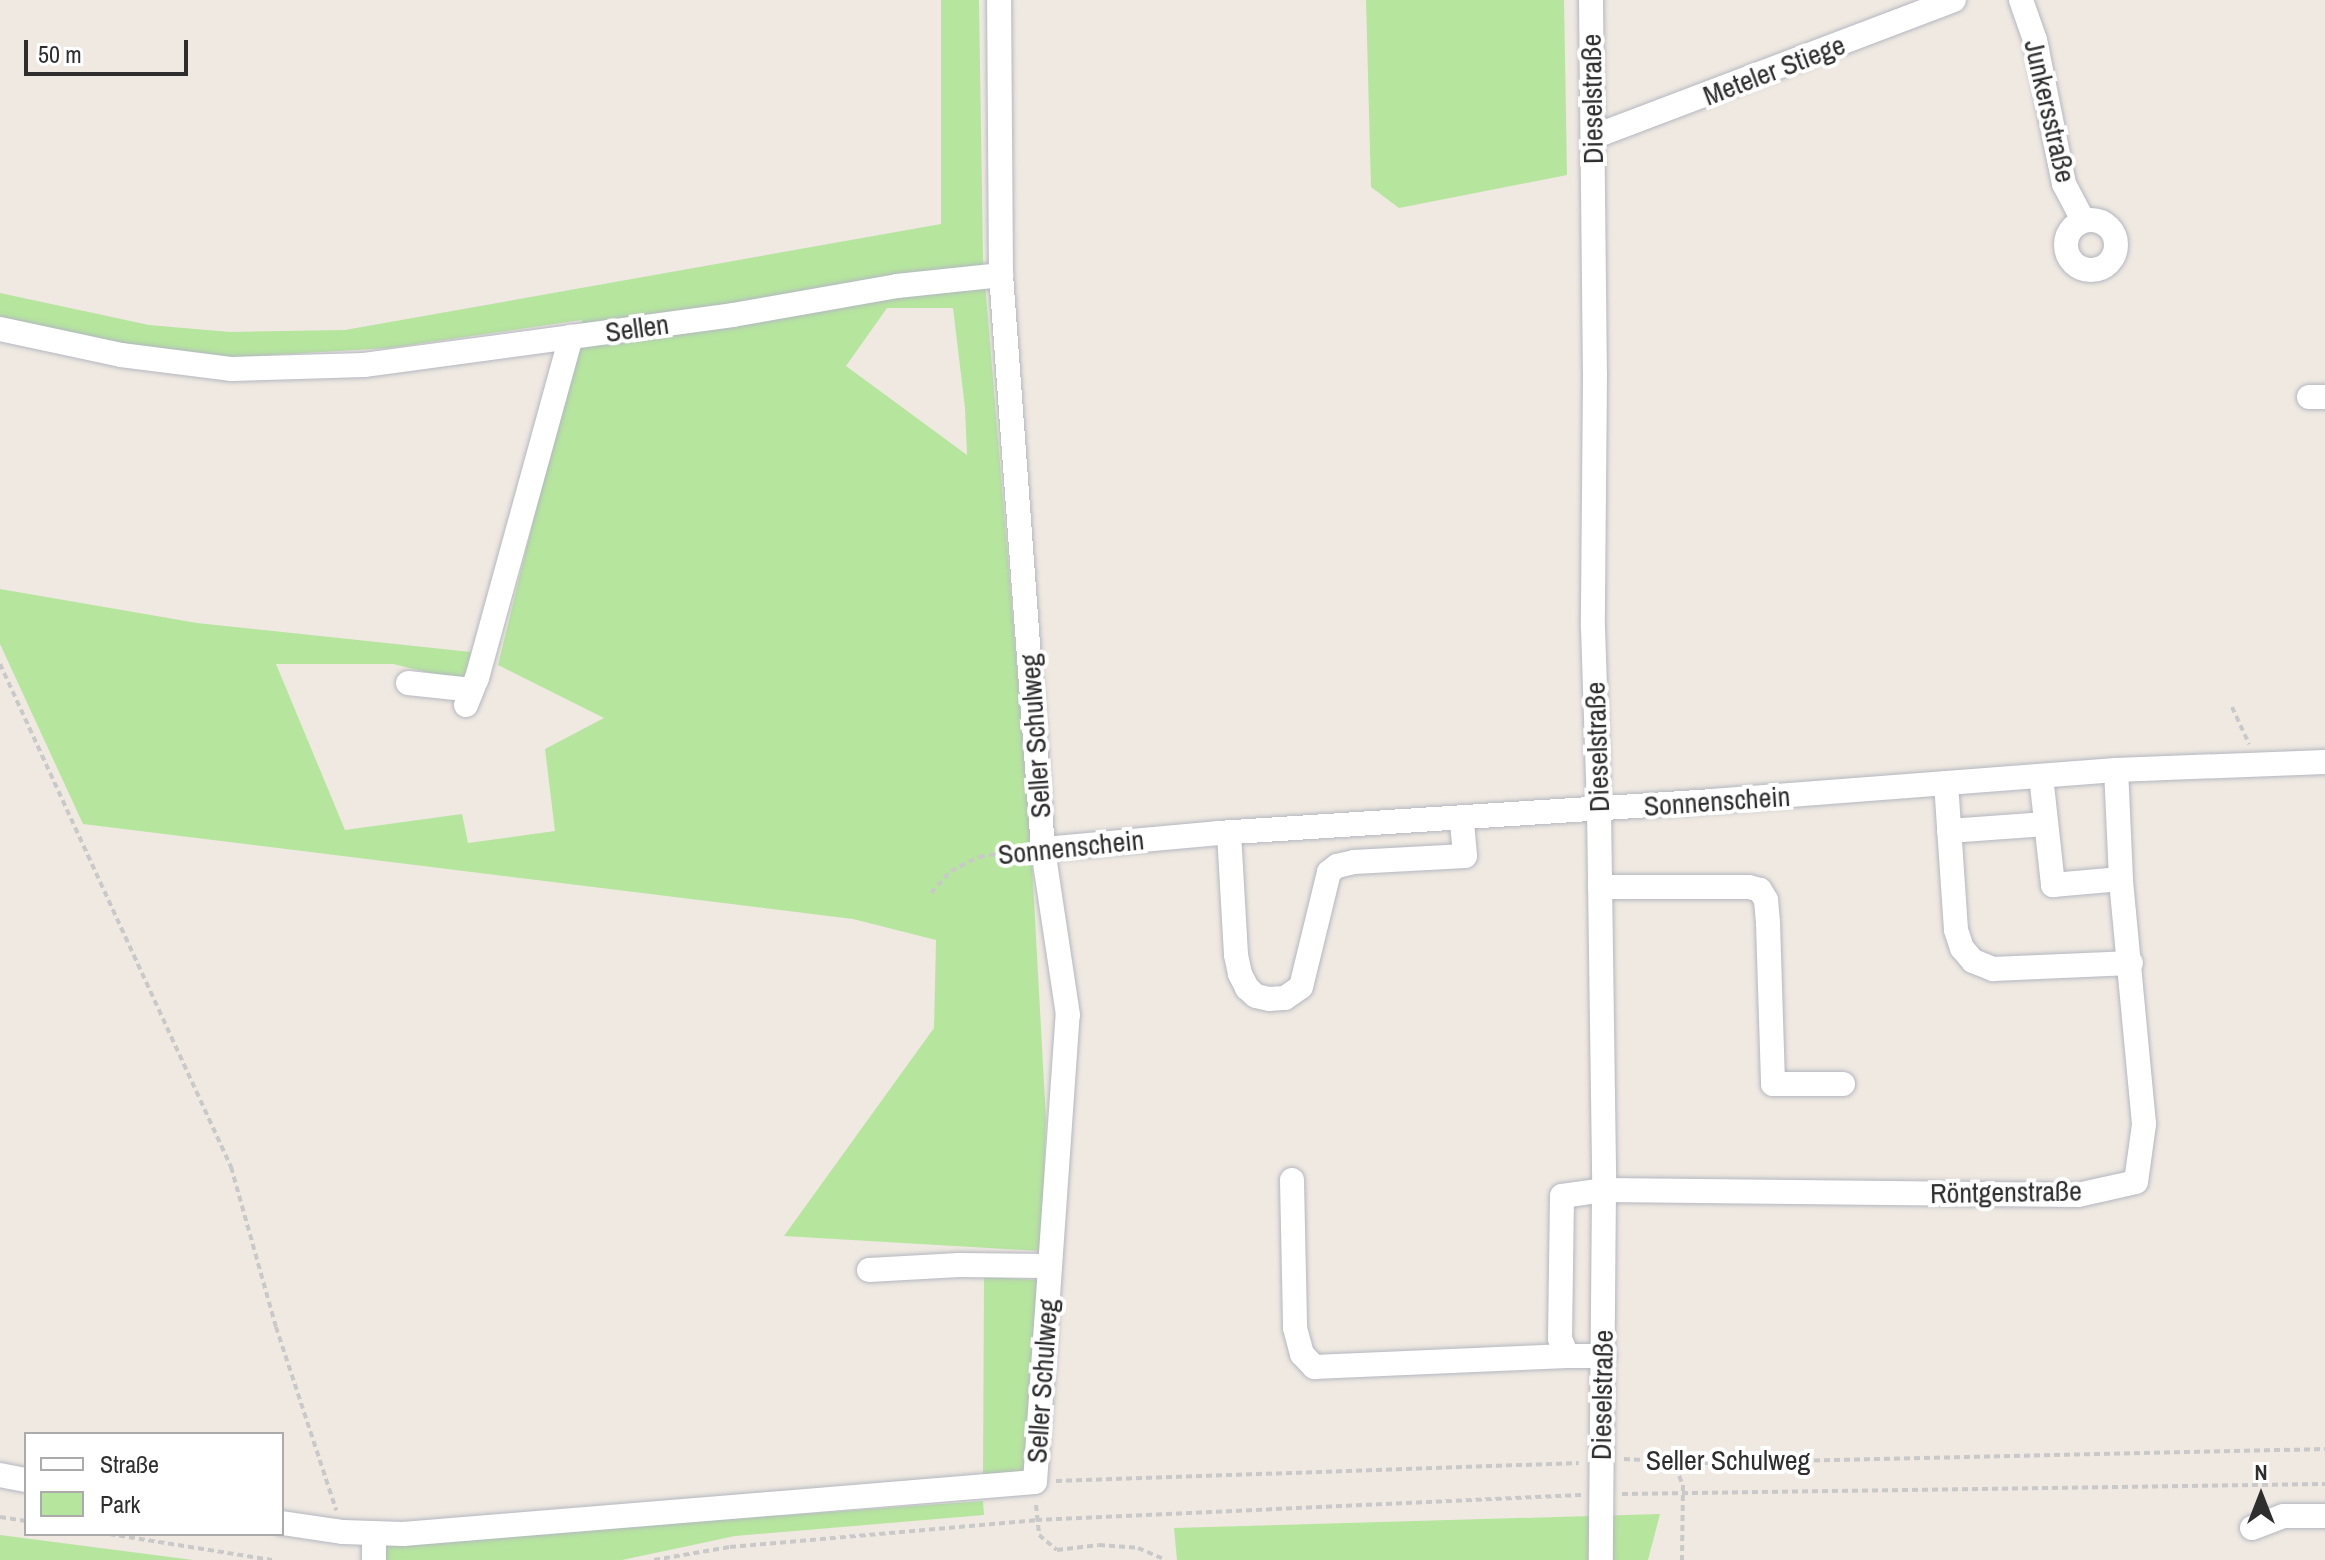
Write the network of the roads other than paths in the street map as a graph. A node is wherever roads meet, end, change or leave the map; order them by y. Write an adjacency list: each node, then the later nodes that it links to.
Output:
1 (999, 0): 7 (street)
2 (1591, 0): 5 (street, Dieselstraße)
3 (1954, 0): 5 (street, Meteler Stiege)
4 (2021, 0): 6 (street, Junkersstraße)
5 (1593, 137): 15 (street, Dieselstraße)
6 (2083, 220)
7 (1001, 275): 9 (street, Sellen); 20 (street, Seller Schulweg)
8 (0, 329): 9 (street, Sellen)
9 (571, 337): 10 (street)
10 (408, 683)
11 (2325, 762): 12 (street, Sonnenschein)
12 (2116, 770): 13 (street, Sonnenschein); 21 (street, Röntgenstraße)
13 (2041, 776): 14 (street, Sonnenschein); 17 (street)
14 (1946, 783): 15 (street, Sonnenschein); 18 (street)
15 (1599, 809): 16 (street, Sonnenschein); 22 (street, Dieselstraße)
16 (1462, 818): 19 (street, Sonnenschein); 19 (street)
17 (2045, 820): 18 (street); 21 (street)
18 (1949, 826): 23 (street)
19 (1229, 833): 20 (street, Sonnenschein)
20 (1043, 849): 27 (street, Seller Schulweg)
21 (2121, 879): 23 (street, Röntgenstraße)
22 (1600, 887): 24 (street); 26 (street, Dieselstraße)
23 (2131, 963): 26 (street, Röntgenstraße)
24 (1843, 1084)
25 (1292, 1180): 29 (street)
26 (1604, 1190): 29 (street); 30 (street, Dieselstraße)
27 (1050, 1266): 28 (street); 36 (street, Seller Schulweg)
28 (869, 1270)
29 (1567, 1356): 30 (street)
30 (1604, 1356): 38 (street, Dieselstraße)
31 (0, 1475): 32 (street)
32 (24, 1480)
33 (2325, 1516): 35 (street)
34 (284, 1523): 36 (street, Seller Schulweg)
35 (2252, 1528)
36 (374, 1534): 37 (street)
37 (374, 1560)
38 (1601, 1560)

